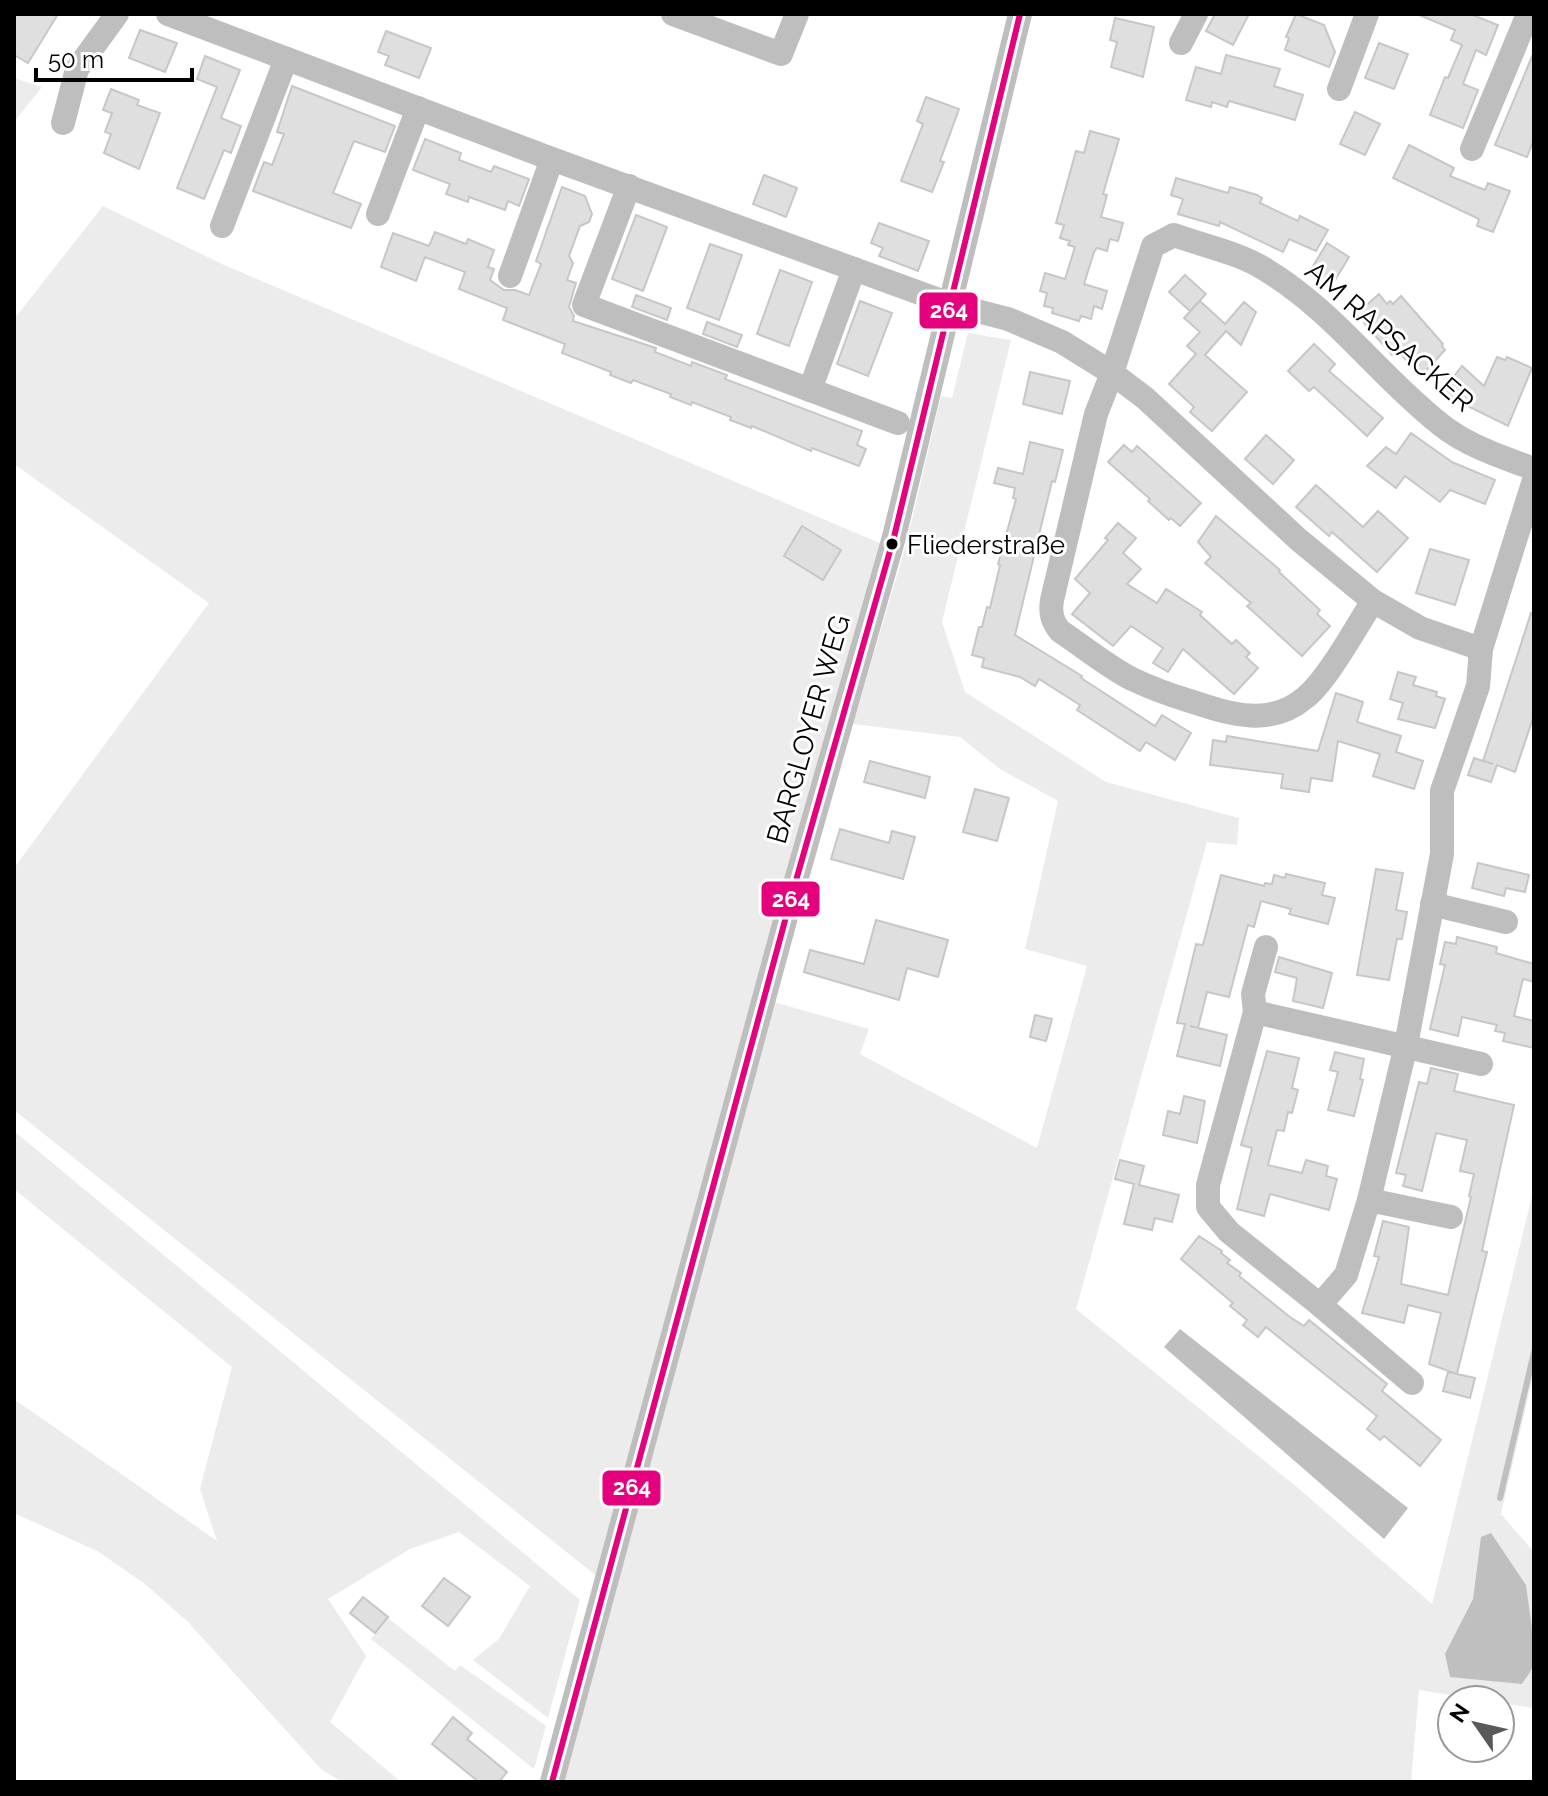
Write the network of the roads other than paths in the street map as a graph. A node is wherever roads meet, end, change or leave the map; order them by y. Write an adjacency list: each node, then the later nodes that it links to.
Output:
1 (117, 14): 13 (street)
2 (168, 14): 10 (street)
3 (673, 14): 4 (street)
4 (797, 14)
5 (1020, 14): 21 (street, BARGLOYER WEG)
6 (1196, 14): 9 (street)
7 (1367, 14): 11 (street)
8 (1528, 14): 14 (street)
9 (1181, 43)
10 (286, 59): 12 (street); 18 (street)
11 (1339, 89)
12 (418, 108): 15 (street); 17 (street)
13 (63, 123)
14 (1472, 149)
15 (552, 159): 16 (street); 20 (street)
16 (629, 186): 19 (street); 23 (street)
17 (378, 214)
18 (222, 226)
19 (854, 269): 21 (street); 23 (street)
20 (510, 276)
21 (950, 304): 22 (street); 39 (street, BARGLOYER WEG)
22 (1112, 373): 25 (street, AM RAPSACKER); 27 (street); 27 (street, AM RAPSACKER)
23 (810, 390): 24 (street)
24 (898, 423)
25 (1534, 469)
26 (1534, 480): 28 (street)
27 (1373, 601): 28 (street)
28 (1481, 649): 29 (street)
29 (1432, 904): 30 (street); 33 (street)
30 (1506, 922)
31 (1266, 947): 32 (street)
32 (1255, 1012): 33 (street); 37 (street)
33 (1406, 1045): 34 (street); 35 (street)
34 (1481, 1064)
35 (1369, 1200): 36 (street); 37 (street)
36 (1451, 1217)
37 (1320, 1305): 38 (street)
38 (1412, 1383)
39 (552, 1782)

